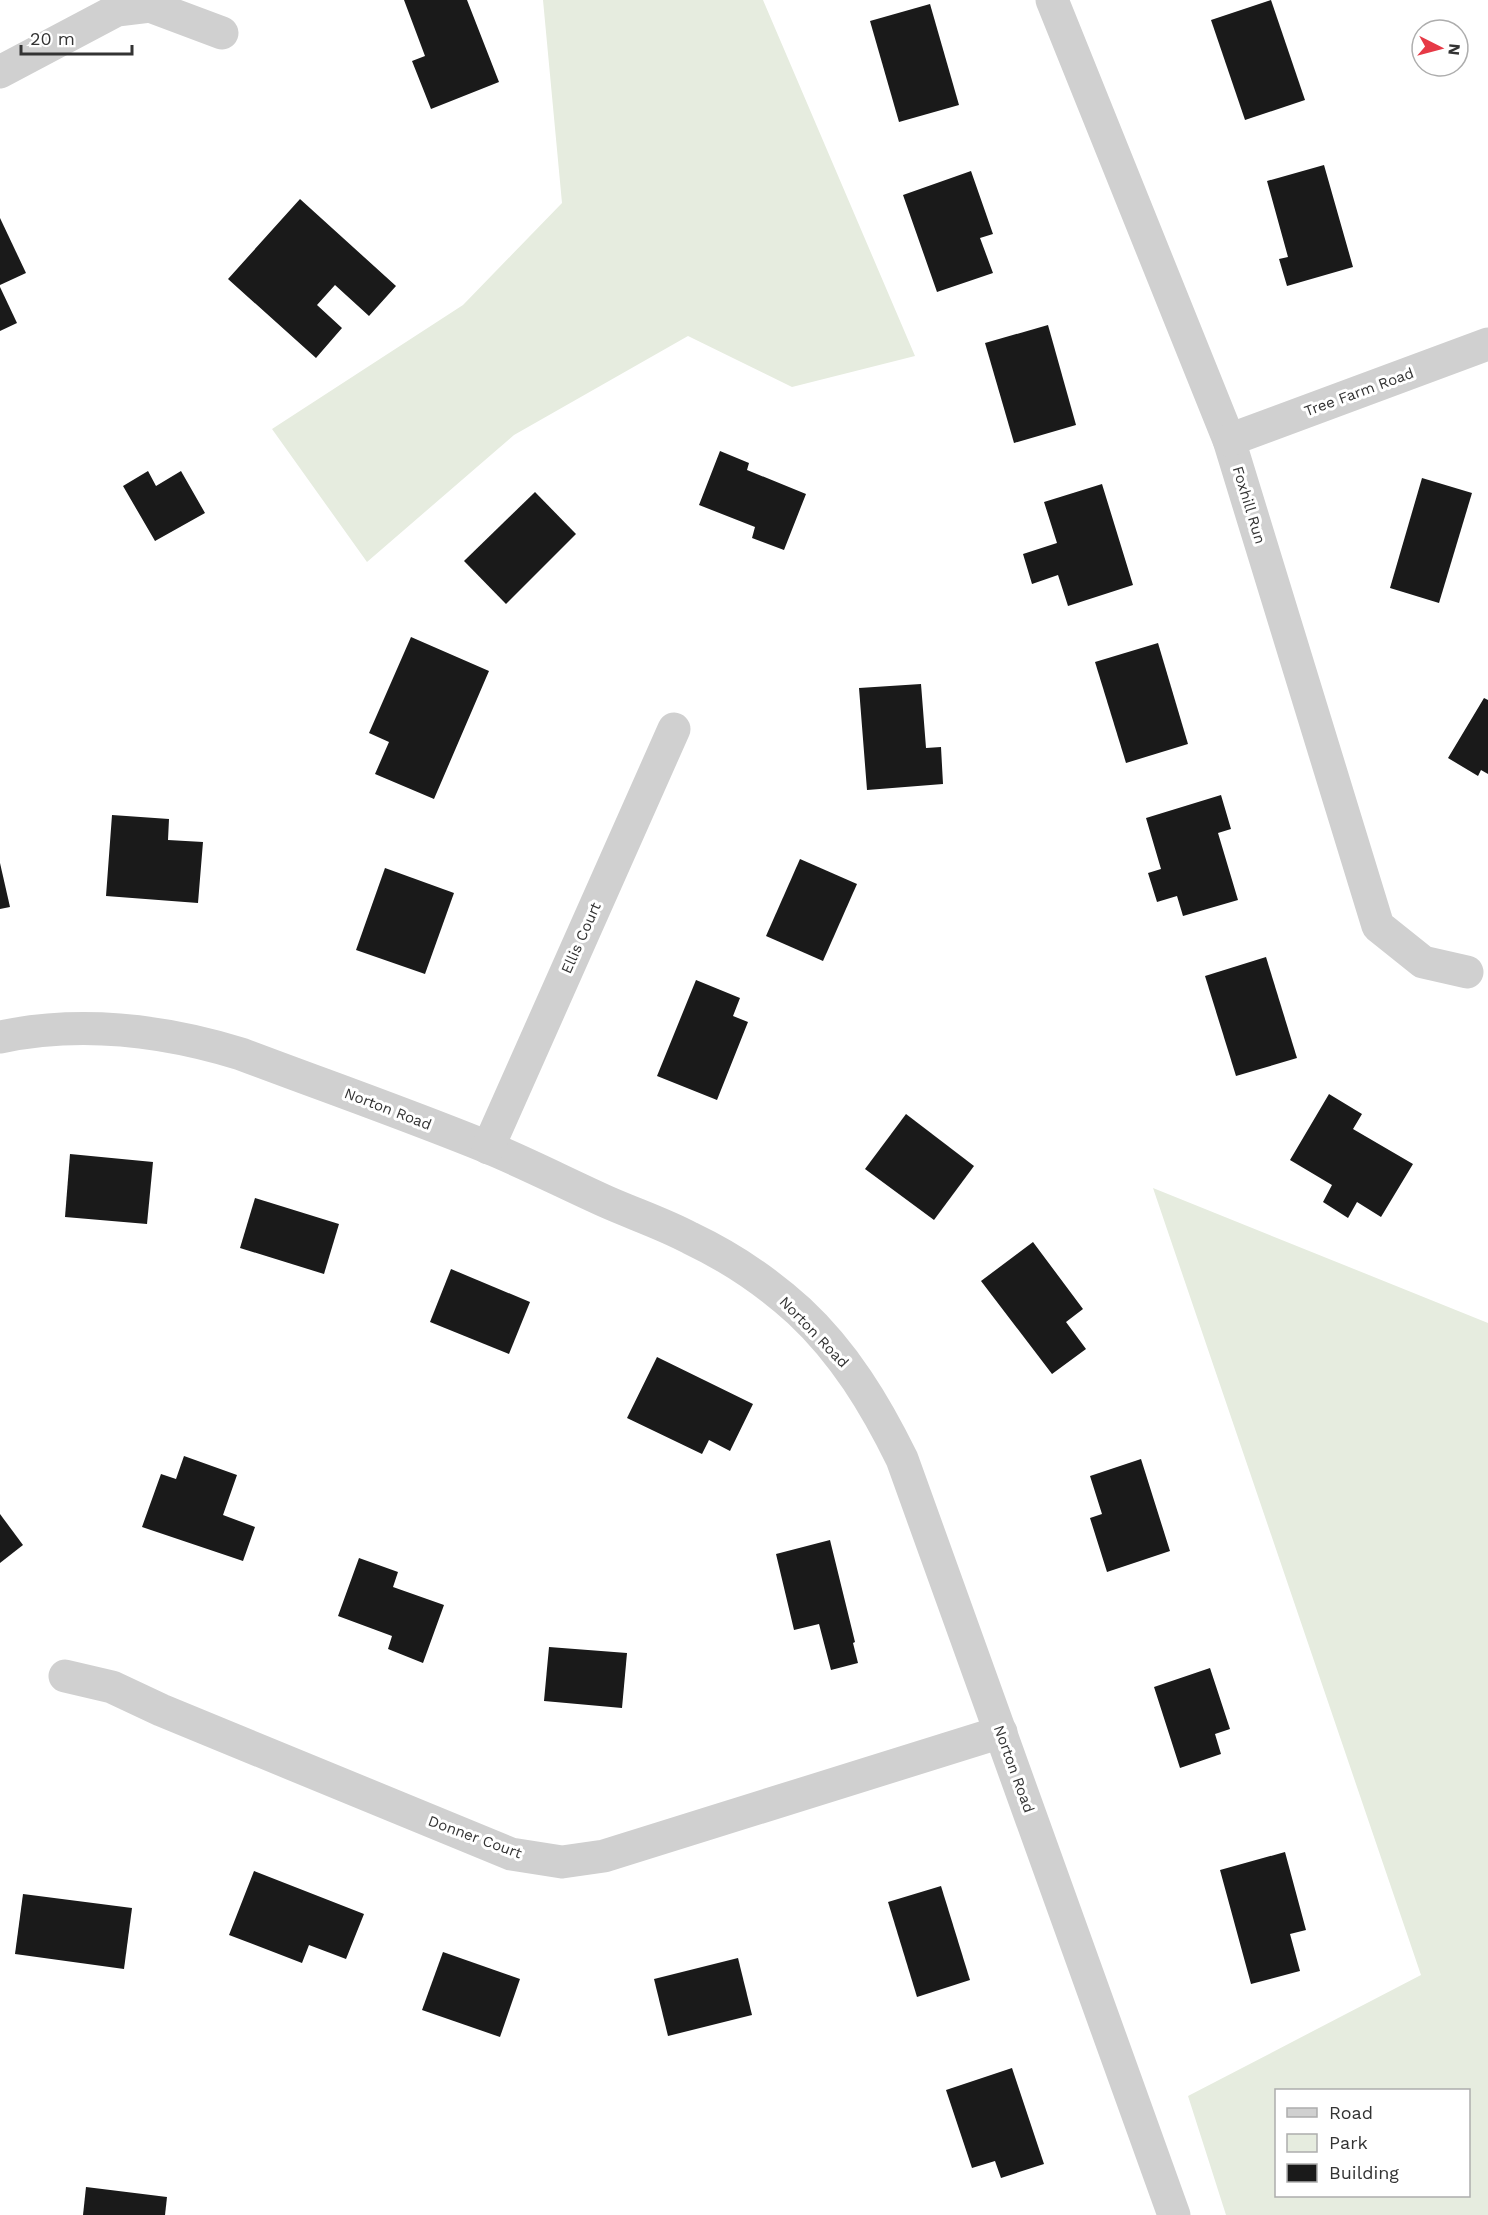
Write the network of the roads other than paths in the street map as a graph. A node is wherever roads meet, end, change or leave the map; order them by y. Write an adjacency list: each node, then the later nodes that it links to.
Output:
1 (1052, 0): 5 (street, Foxhill Run)
2 (222, 33): 3 (street)
3 (0, 72)
4 (1488, 344): 5 (street, Tree Farm Road)
5 (1229, 440): 7 (street, Foxhill Run)
6 (674, 729): 9 (street, Ellis Court)
7 (1467, 972)
8 (0, 1037): 9 (street, Norton Road)
9 (488, 1148): 11 (street, Norton Road)
10 (65, 1676): 11 (street, Donner Court)
11 (1001, 1732): 12 (street, Norton Road)
12 (1174, 2215)

